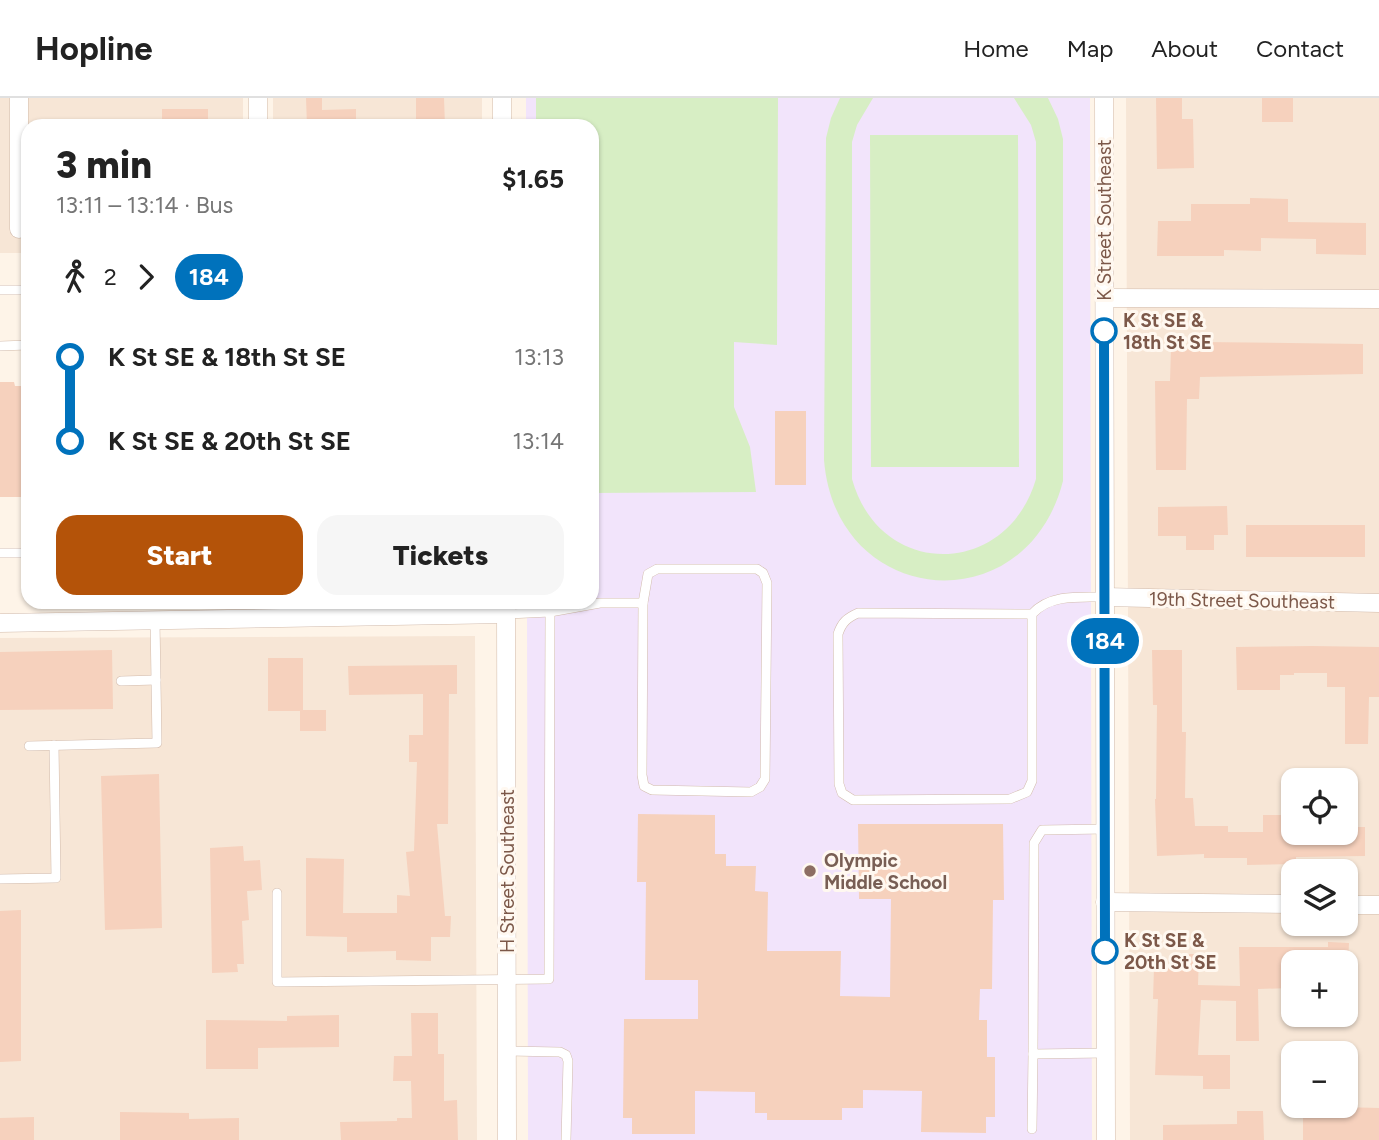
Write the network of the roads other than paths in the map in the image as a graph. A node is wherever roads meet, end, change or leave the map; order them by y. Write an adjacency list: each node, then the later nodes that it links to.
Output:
1 (19, 98): 7 (street)
2 (258, 98): 5 (street)
3 (502, 98): 6 (street)
4 (1104, 98): 10 (street, K Street Southeast)
5 (258, 119)
6 (502, 119)
7 (19, 229)
8 (0, 290): 9 (lane)
9 (21, 290)
10 (1104, 298): 11 (street); 16 (street, K Street Southeast)
11 (1379, 299)
12 (21, 345): 13 (lane)
13 (0, 346)
14 (21, 552): 15 (lane)
15 (0, 553)
16 (1105, 597): 19 (street, 19th Street Southeast); 25 (lane); 32 (street, K Street Southeast)
17 (599, 603): 18 (lane)
18 (643, 603): 18 (lane)
19 (1379, 603)
20 (260, 609): 26 (street)
21 (506, 609): 39 (street, H Street Southeast)
22 (517, 609): 24 (lane)
23 (567, 609): 24 (lane)
24 (550, 612): 39 (lane)
25 (1031, 614): 25 (lane)
26 (155, 620): 27 (street); 28 (lane)
27 (0, 623)
28 (156, 680): 29 (lane); 30 (lane)
29 (121, 681)
30 (54, 745): 31 (lane); 33 (lane)
31 (29, 746)
32 (1105, 829): 35 (street, K Street Southeast); 42 (lane)
33 (0, 879)
34 (276, 893): 39 (lane)
35 (1105, 902): 36 (street); 41 (street, K Street Southeast)
36 (1281, 904)
37 (1358, 905): 38 (street)
38 (1379, 905)
39 (507, 981): 40 (street, H Street Southeast)
40 (507, 1051): 44 (street, H Street Southeast); 45 (lane)
41 (1106, 1053): 42 (lane); 46 (street, K Street Southeast)
42 (1033, 1054): 43 (lane)
43 (1032, 1129)
44 (507, 1140)
45 (566, 1140)
46 (1106, 1140)

